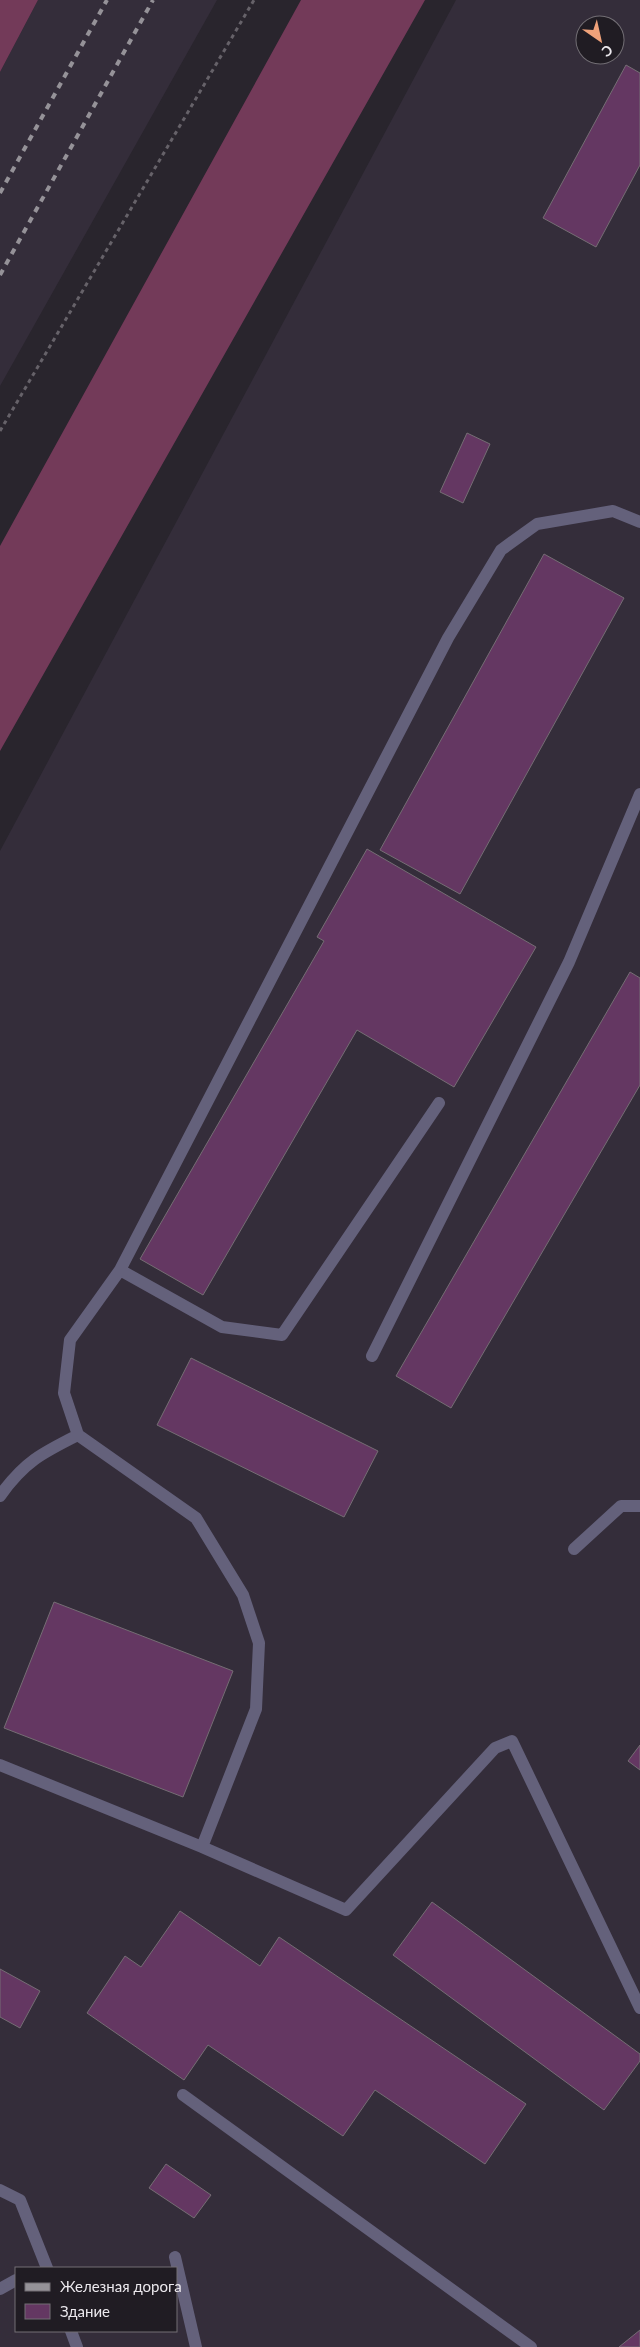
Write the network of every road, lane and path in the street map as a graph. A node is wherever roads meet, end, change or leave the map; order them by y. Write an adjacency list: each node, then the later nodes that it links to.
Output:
1 (254, 0): 2 (path)
2 (0, 431)
3 (640, 522): 6 (lane)
4 (640, 794): 7 (lane)
5 (439, 1103): 6 (lane)
6 (120, 1270): 8 (lane)
7 (372, 1356)
8 (78, 1435): 9 (lane); 13 (lane)
9 (0, 1496)
10 (640, 1506): 11 (lane)
11 (574, 1549)
12 (0, 1765): 13 (lane)
13 (202, 1848): 14 (lane)
14 (640, 2008)
15 (183, 2095): 26 (lane)
16 (0, 2190): 18 (lane)
17 (174, 2257): 19 (lane)
18 (44, 2267)
19 (176, 2267)
20 (178, 2273): 25 (lane)
21 (15, 2281): 22 (lane)
22 (0, 2289)
23 (71, 2332): 24 (lane)
24 (77, 2347)
25 (196, 2347)
26 (531, 2347)

